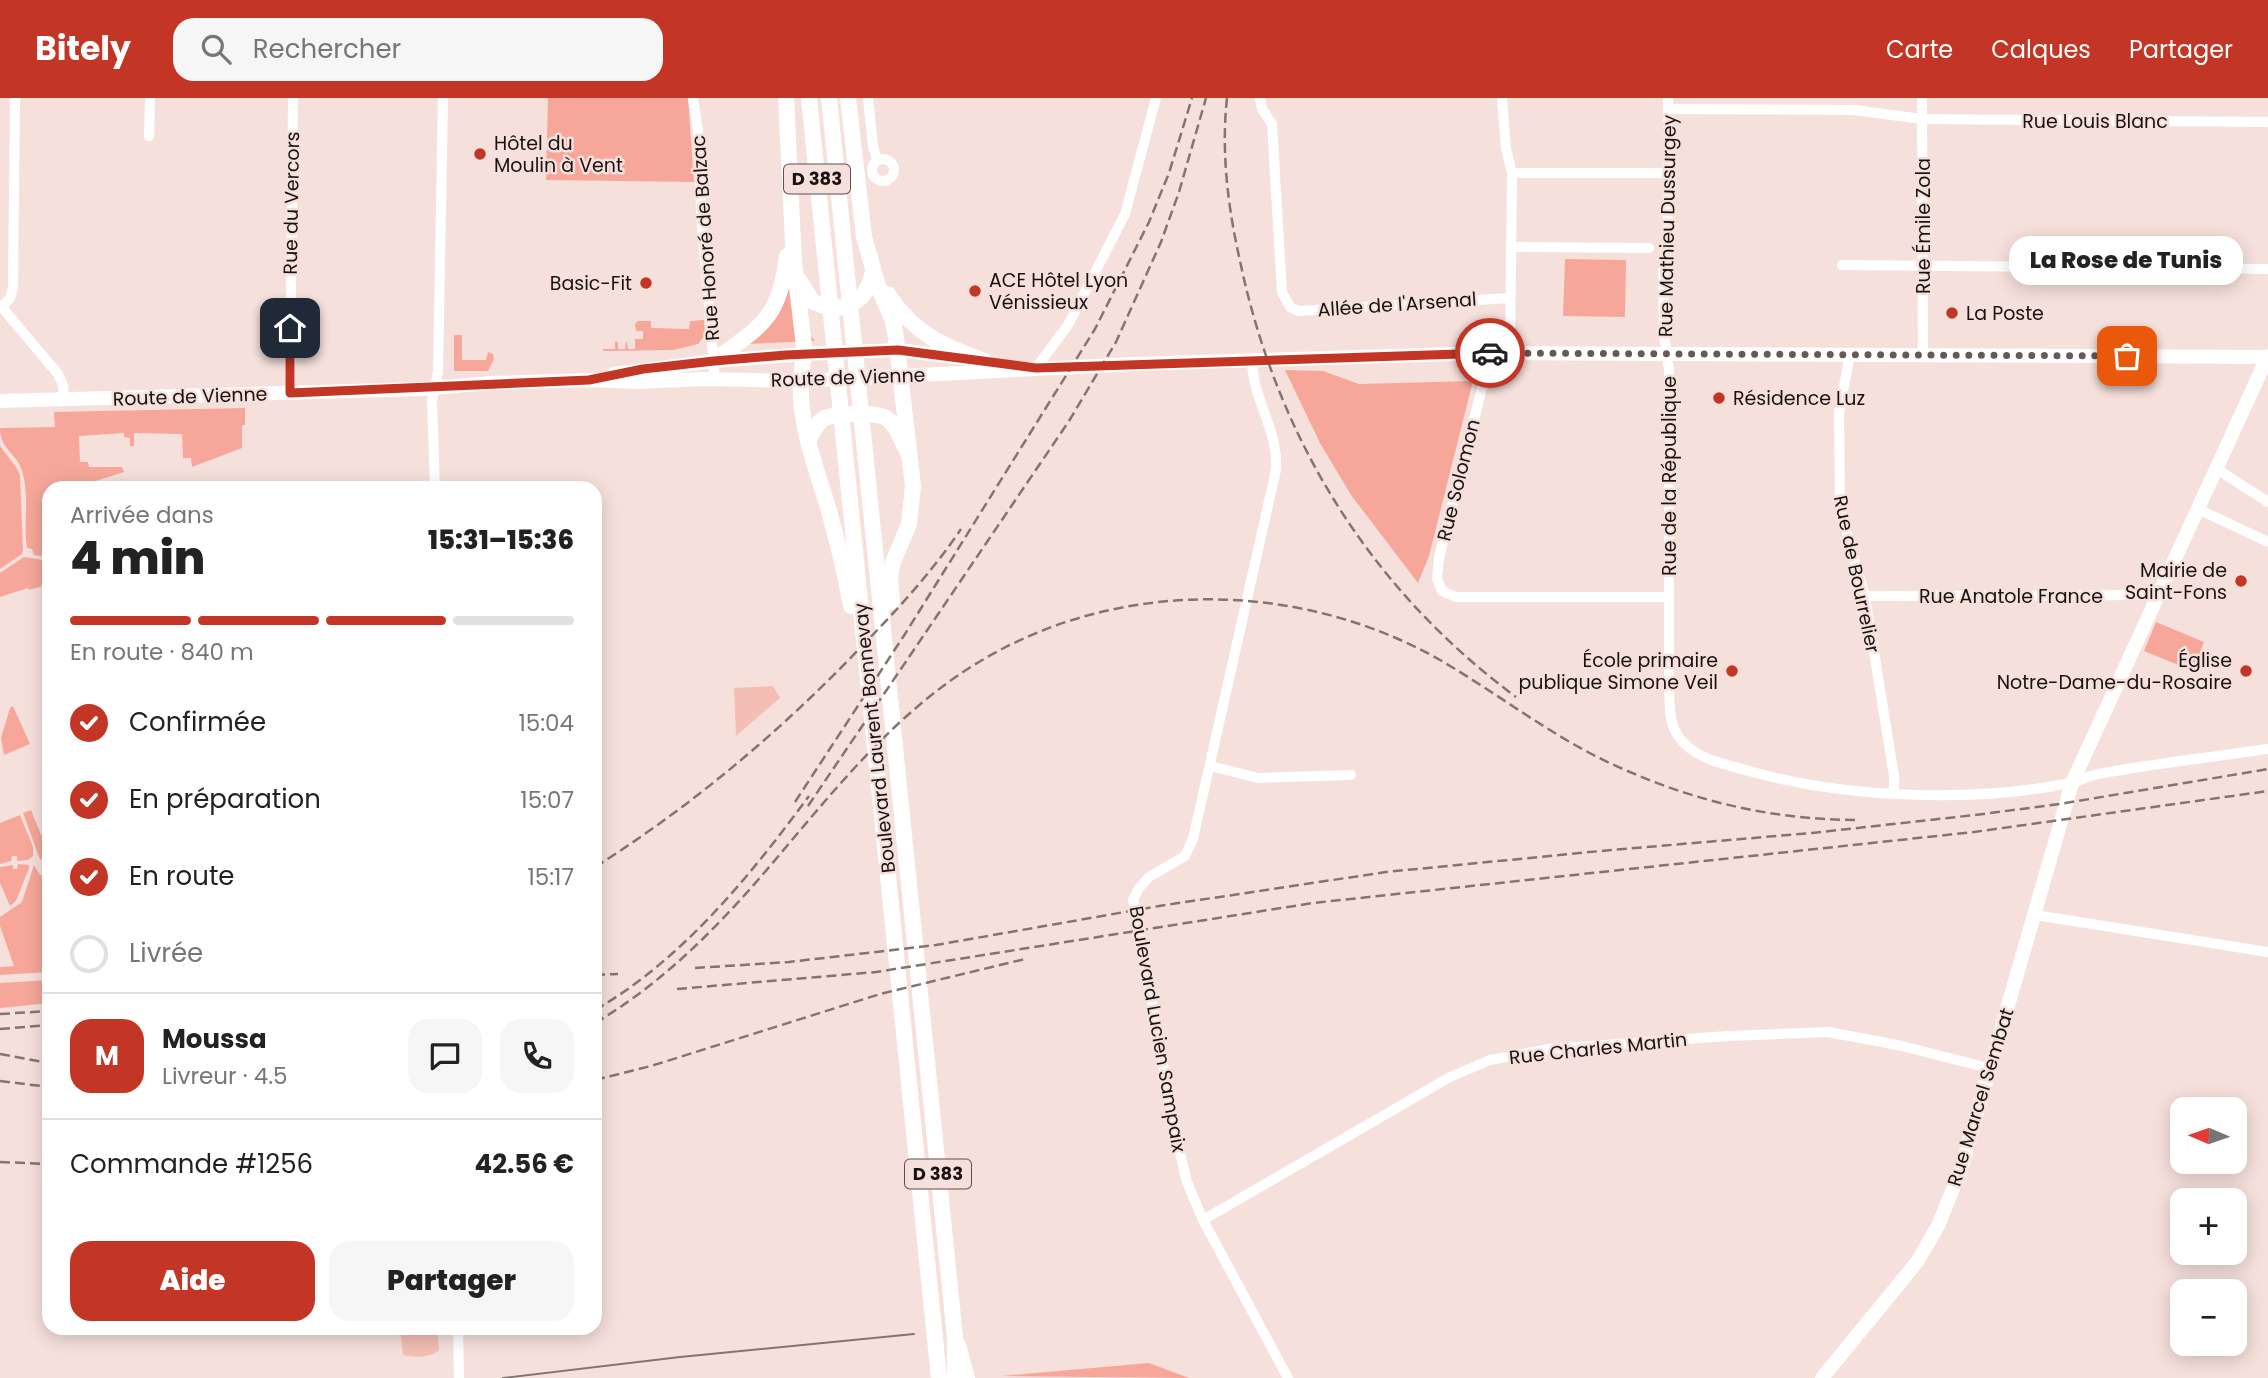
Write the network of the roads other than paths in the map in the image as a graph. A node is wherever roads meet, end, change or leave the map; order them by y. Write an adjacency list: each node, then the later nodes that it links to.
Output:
1 (15, 98): 33 (street)
2 (149, 98): 18 (street)
3 (293, 98): 51 (street, Rue du Vercors)
4 (443, 98): 50 (street)
5 (693, 98): 43 (street, Rue Honoré de Balzac)
6 (786, 98): 23 (highway)
7 (809, 98): 65 (highway, Boulevard Laurent Bonnevay / D 383)
8 (829, 98): 61 (highway, Boulevard Laurent Bonnevay / D 383)
9 (848, 98): 24 (highway)
10 (868, 98): 19 (street)
11 (1156, 98): 45 (street)
12 (1260, 98): 32 (street, Allée de l'Arsenal)
13 (1502, 98): 20 (street)
14 (1922, 98): 16 (street, Rue Émile Zola)
15 (1668, 103): 16 (street, Rue Louis Blanc); 21 (street, Rue Mathieu Dussurgey)
16 (1922, 119): 17 (street, Rue Louis Blanc); 29 (street, Rue Émile Zola)
17 (2268, 122)
18 (149, 136)
19 (877, 160): 22 (street); 22 (street)
20 (1512, 173): 21 (street); 25 (street)
21 (1668, 173): 38 (street, Rue Mathieu Dussurgey)
22 (875, 179): 24 (street)
23 (792, 215): 27 (highway); 43 (highway)
24 (864, 236): 30 (highway)
25 (1511, 247): 26 (street); 32 (street)
26 (1649, 247)
27 (794, 262): 30 (highway); 37 (highway)
28 (1842, 265): 29 (street)
29 (1923, 265): 31 (street); 39 (street, Rue Émile Zola)
30 (873, 268): 34 (highway); 44 (highway)
31 (2268, 268)
32 (1510, 298): 36 (street)
33 (1, 306): 52 (street)
34 (898, 350): 37 (main road, Route de Vienne); 44 (main road, Route de Vienne); 46 (highway)
35 (1487, 353): 36 (main road); 42 (main road); 64 (street, Rue Solomon)
36 (1510, 353): 38 (main road)
37 (805, 354): 43 (main road, Route de Vienne); 49 (highway)
38 (1666, 354): 40 (main road); 64 (street, Rue de la République)
39 (1923, 354): 40 (main road); 41 (main road)
40 (1850, 355): 63 (street, Rue de Bourrelier)
41 (2268, 356): 56 (main road, Rue Marcel Sembat)
42 (1253, 360): 45 (main road); 67 (street, Boulevard Lucien Sampaix)
43 (714, 361): 47 (street, Rue Honoré de Balzac); 48 (main road, Route de Vienne)
44 (985, 361): 45 (main road, Route de Vienne)
45 (1036, 368): 46 (main road, Route de Vienne)
46 (901, 376): 49 (main road, Route de Vienne); 55 (highway)
47 (715, 379): 48 (main road, Route de Vienne); 49 (main road, Route de Vienne)
48 (589, 380): 50 (main road, Route de Vienne)
49 (800, 381): 54 (highway)
50 (435, 387): 51 (main road, Route de Vienne); 57 (street)
51 (290, 393): 52 (main road, Route de Vienne)
52 (64, 399): 53 (main road, Route de Vienne)
53 (0, 401)
54 (808, 440): 55 (highway); 65 (highway)
55 (910, 456): 61 (highway)
56 (2218, 470): 58 (street); 59 (main road, Rue Marcel Sembat)
57 (435, 481)
58 (2268, 502)
59 (2198, 509): 60 (street); 62 (main road, Rue Marcel Sembat)
60 (2268, 542)
61 (885, 591): 76 (highway, Boulevard Laurent Bonnevay / D 383)
62 (2158, 595): 63 (street, Rue Anatole France); 69 (main road, Rue Marcel Sembat)
63 (1865, 596): 70 (street, Rue de Bourrelier)
64 (1669, 597): 70 (street, Rue de la République)
65 (857, 621): 78 (highway, Boulevard Laurent Bonnevay / D 383)
66 (2268, 749): 69 (street, Rue de la République)
67 (1210, 766): 68 (street); 74 (street, Boulevard Lucien Sampaix)
68 (1351, 775)
69 (2071, 789): 70 (street, Rue de la République); 71 (main road, Rue Marcel Sembat)
70 (1894, 793)
71 (2035, 915): 72 (street); 73 (main road, Rue Marcel Sembat)
72 (2268, 952)
73 (1989, 1068): 74 (street, Rue Charles Martin); 82 (main road, Rue Marcel Sembat)
74 (1203, 1220): 81 (street, Boulevard Lucien Sampaix)
75 (458, 1335): 77 (street)
76 (955, 1337): 79 (highway, D 383); 80 (highway)
77 (459, 1378)
78 (939, 1378)
79 (955, 1378)
80 (967, 1378)
81 (1288, 1378)
82 (1822, 1378)

